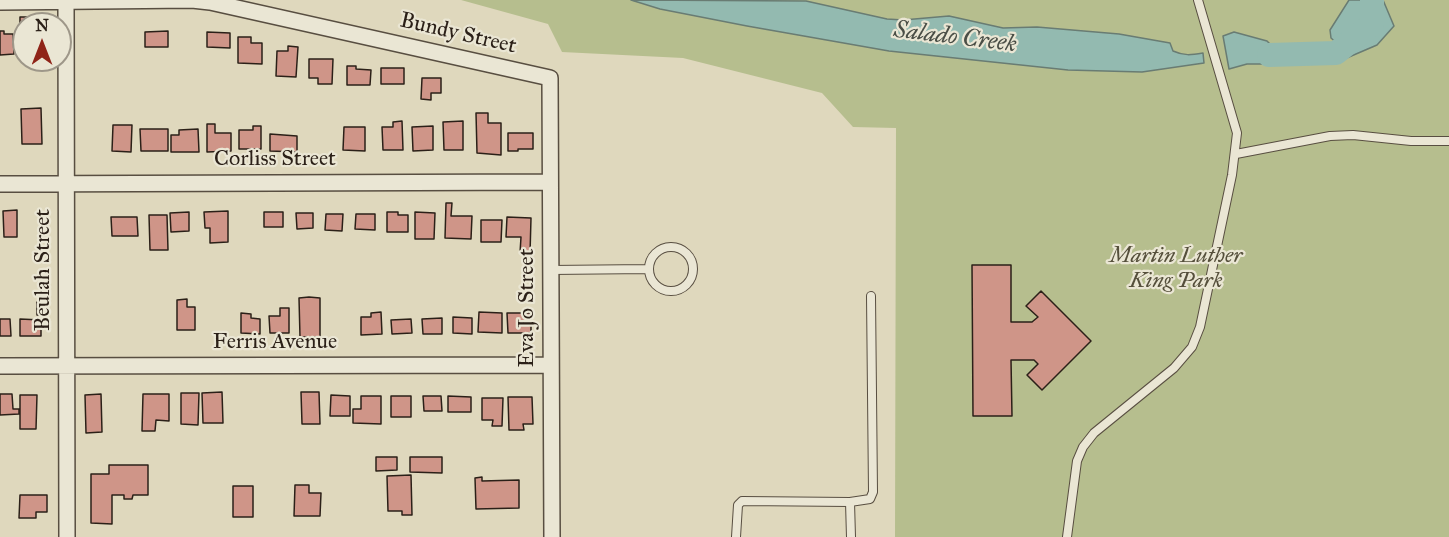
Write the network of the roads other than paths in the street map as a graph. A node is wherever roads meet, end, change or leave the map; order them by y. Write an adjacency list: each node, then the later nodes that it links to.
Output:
1 (1198, 0): 6 (lane)
2 (0, 2): 3 (street, Bundy Street)
3 (66, 2): 4 (street, Bundy Street); 9 (street, Beulah Street)
4 (550, 78): 7 (street, Eva Jo Street)
5 (1449, 141): 6 (lane)
6 (1236, 153): 21 (lane)
7 (550, 182): 9 (street, Corliss Street); 11 (street, Eva Jo Street)
8 (0, 184): 9 (street, Corliss Street)
9 (66, 184): 15 (street, Beulah Street)
10 (649, 269): 10 (lane); 11 (lane)
11 (550, 270): 13 (street, Eva Jo Street)
12 (871, 296): 16 (lane)
13 (550, 365): 15 (street, Ferris Avenue); 18 (street, Eva Jo Street)
14 (0, 366): 15 (street, Ferris Avenue)
15 (68, 366): 17 (street, Beulah Street)
16 (850, 502): 19 (lane); 20 (lane)
17 (67, 537)
18 (552, 537)
19 (736, 537)
20 (851, 537)
21 (1067, 537)

